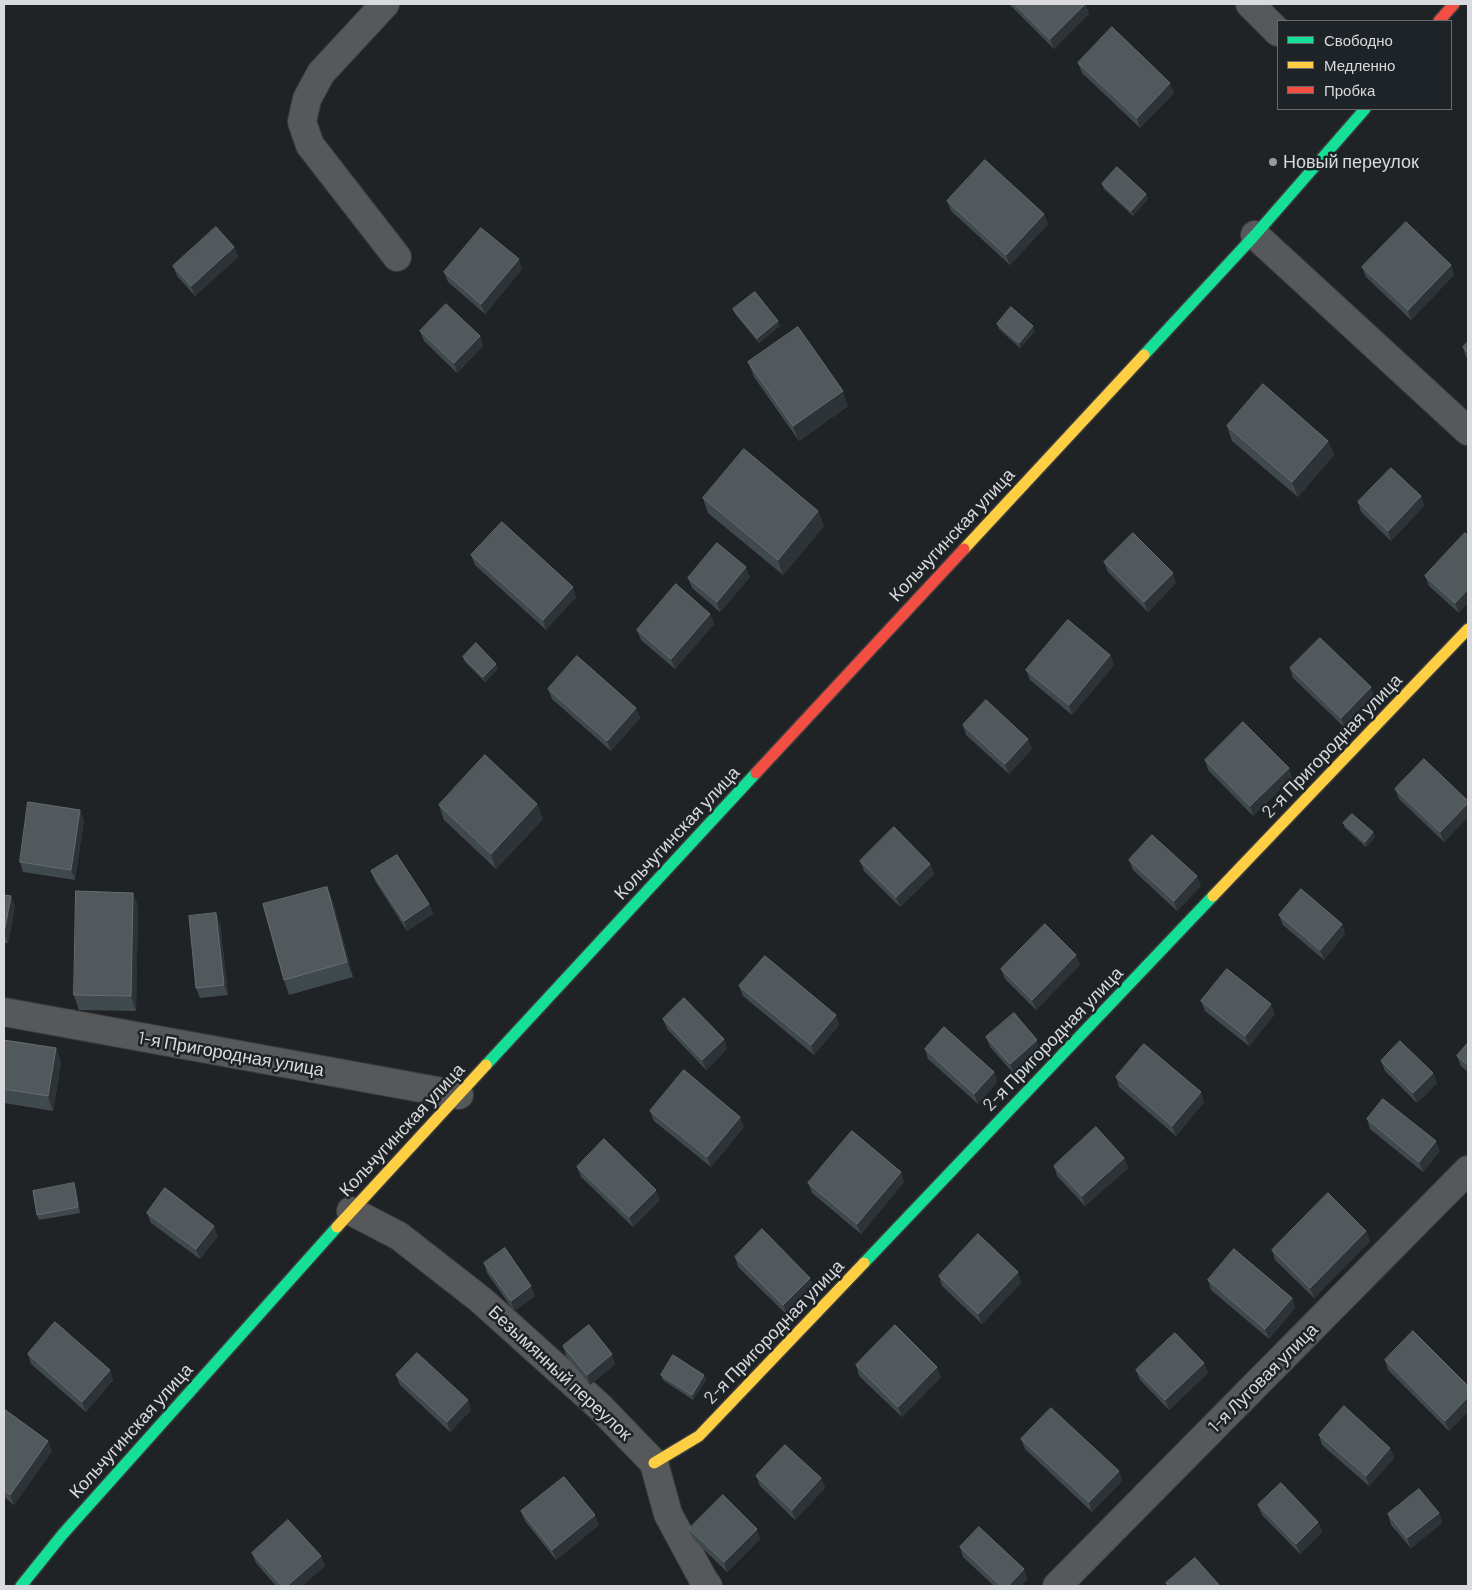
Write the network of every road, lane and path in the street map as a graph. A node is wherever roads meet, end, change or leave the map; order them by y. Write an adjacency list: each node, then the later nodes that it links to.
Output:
1 (385, 4): 8 (street)
2 (1250, 4): 5 (street)
3 (1454, 4): 4 (main road)
4 (1440, 20)
5 (1277, 31)
6 (1362, 110): 7 (main road, Кольчугинская улица)
7 (1255, 235): 9 (street); 12 (main road, Кольчугинская улица)
8 (397, 257)
9 (1468, 431)
10 (1468, 629): 15 (main road, 2-я Пригородная улица)
11 (4, 1012): 12 (street, 1-я Пригородная улица)
12 (459, 1095): 14 (main road, Кольчугинская улица)
13 (1468, 1170): 18 (street, 1-я Луговая улица)
14 (351, 1211): 15 (street, Безымянный переулок); 16 (main road, Кольчугинская улица)
15 (654, 1463): 17 (street, Безымянный переулок)
16 (20, 1586)
17 (708, 1586)
18 (1057, 1586)

